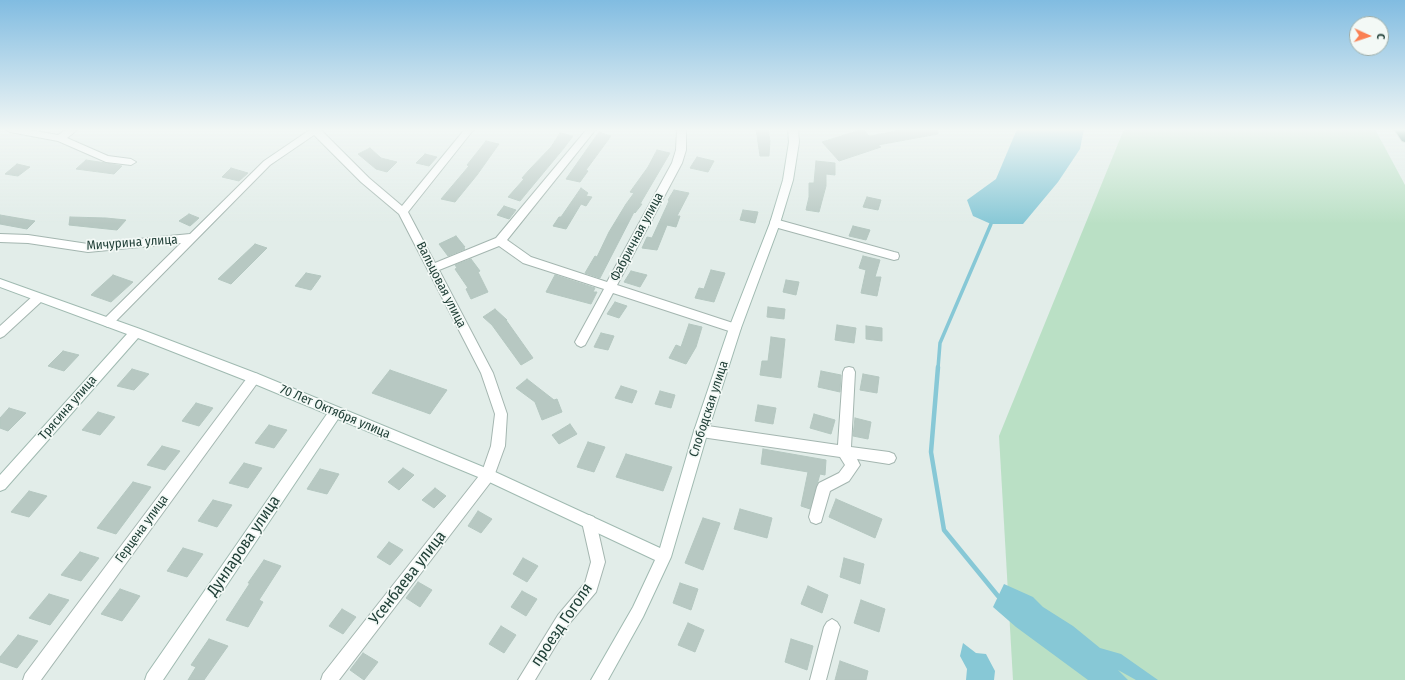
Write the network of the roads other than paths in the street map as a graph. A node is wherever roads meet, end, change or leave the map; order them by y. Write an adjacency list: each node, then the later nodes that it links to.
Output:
1 (123, 161): 8 (street)
2 (270, 161): 12 (street, Мичурина улица)
3 (346, 161): 9 (street, Вальцовая улица)
4 (444, 161): 9 (street)
5 (565, 161): 13 (street)
6 (678, 161): 17 (street, Фабричная улица)
7 (791, 161): 10 (street, Слободская улица)
8 (131, 162)
9 (403, 212): 15 (street, Вальцовая улица)
10 (775, 223): 14 (street); 20 (street, Слободская улица)
11 (0, 238): 12 (street, Мичурина улица)
12 (193, 238): 19 (street, Мичурина улица)
13 (500, 241): 15 (street); 17 (street)
14 (894, 256)
15 (433, 268): 30 (street, Вальцовая улица)
16 (0, 283): 18 (street, 70 Лет Октября улица)
17 (610, 288): 20 (street); 23 (street, Фабричная улица)
18 (38, 298): 19 (street, 70 Лет Октября улица); 22 (street)
19 (108, 322): 21 (street, 70 Лет Октября улица)
20 (735, 328): 27 (street, Слободская улица)
21 (136, 332): 25 (street, 70 Лет Октября улица); 31 (street, Трясина улица)
22 (0, 334)
23 (581, 342)
24 (849, 372): 28 (street)
25 (254, 378): 26 (street, 70 Лет Октября улица); 36 (street, Герцена улица)
26 (335, 412): 30 (street, 70 Лет Октября улица); 37 (street, Дунларова улица)
27 (701, 431): 28 (street); 34 (street, Слободская улица)
28 (844, 452): 29 (street); 32 (street)
29 (889, 458)
30 (488, 475): 33 (street, 70 Лет Октября улица); 38 (street, Усенбаева улица)
31 (0, 485)
32 (816, 517)
33 (589, 522): 34 (street, 70 Лет Октября улица); 39 (street, проезд Гоголя)
34 (664, 557): 40 (street, Слободская улица)
35 (832, 627): 41 (street)
36 (31, 680)
37 (153, 680)
38 (329, 680)
39 (526, 680)
40 (599, 680)
41 (818, 680)

